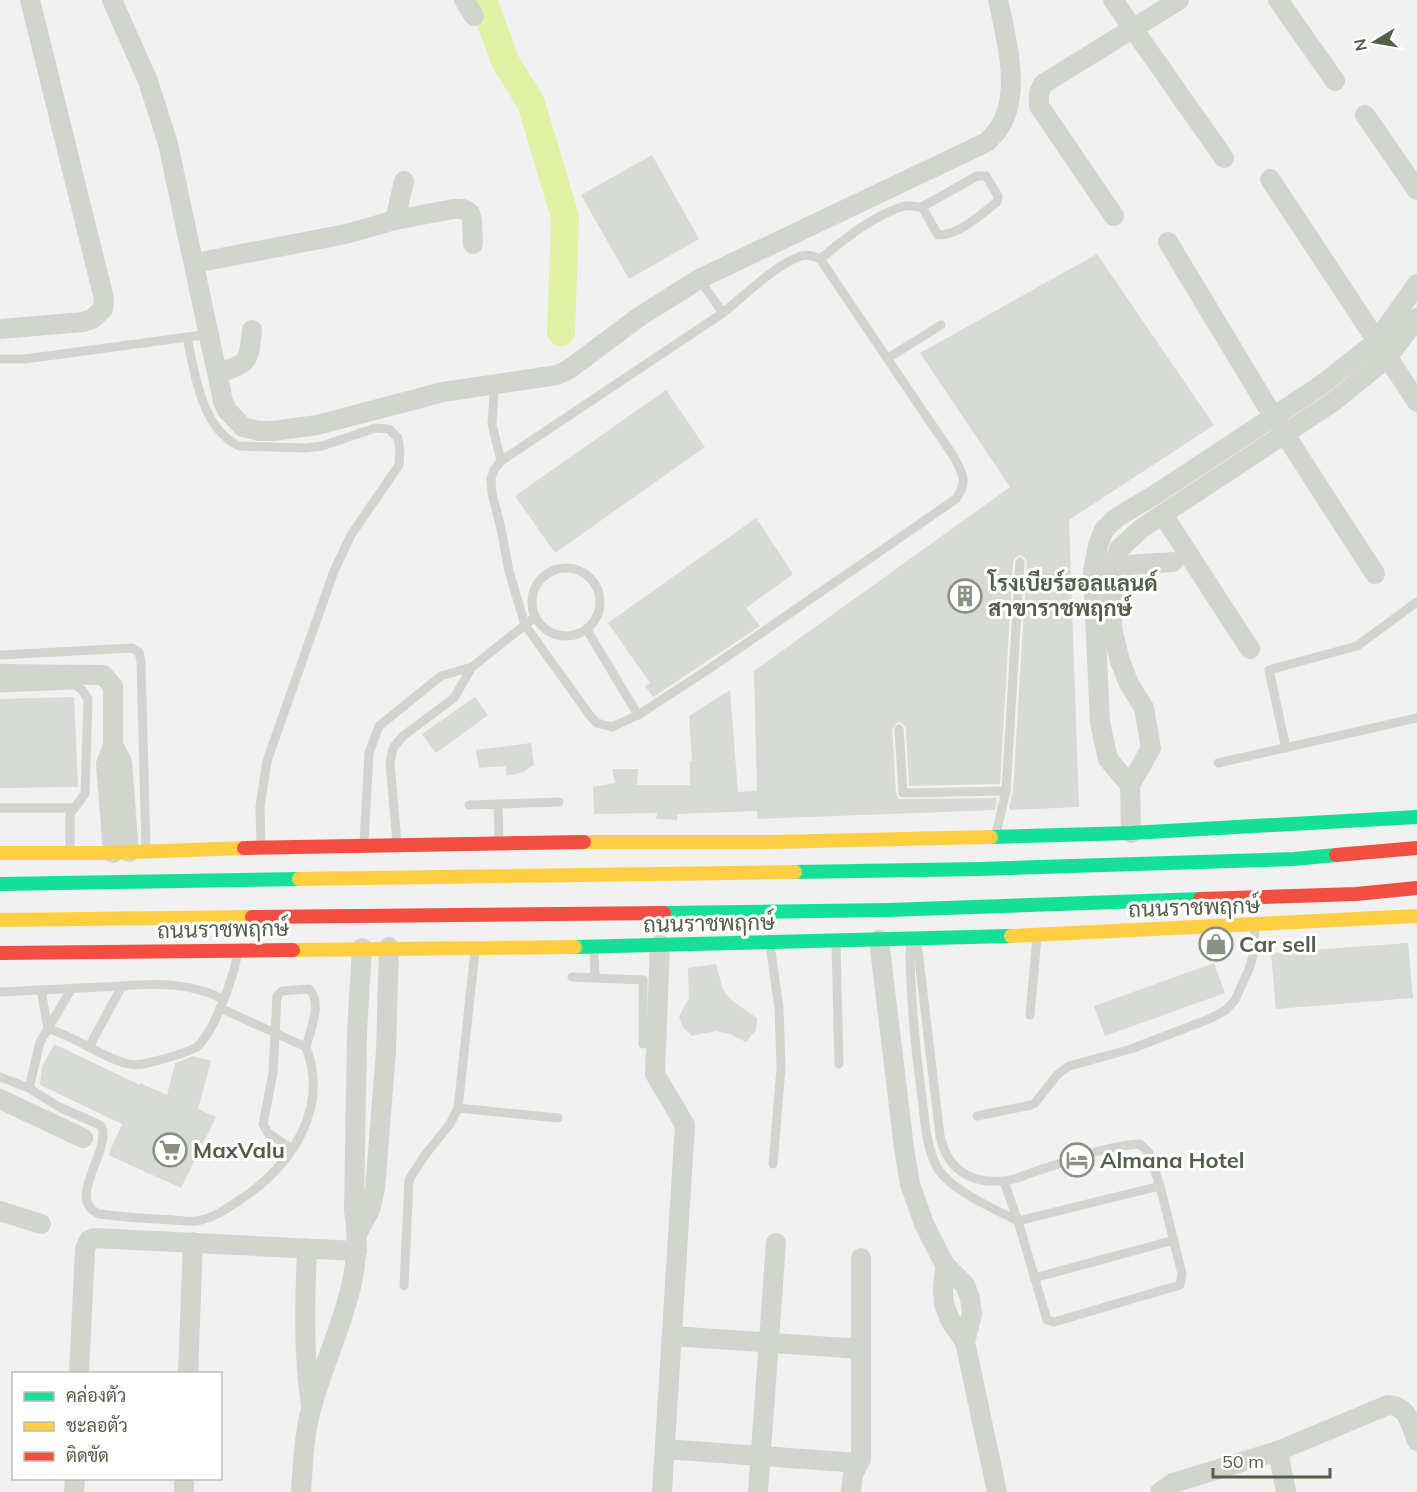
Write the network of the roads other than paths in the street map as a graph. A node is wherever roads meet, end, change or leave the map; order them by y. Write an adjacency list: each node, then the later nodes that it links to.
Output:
1 (30, 0): 26 (street)
2 (112, 0): 20 (street)
3 (998, 0): 21 (street)
4 (1113, 0): 7 (street)
5 (1179, 0): 7 (street)
6 (1278, 0): 8 (street)
7 (1133, 29): 10 (street); 15 (street)
8 (1335, 81)
9 (1365, 115): 13 (street)
10 (1224, 158)
11 (1270, 179): 30 (street)
12 (404, 181): 16 (street)
13 (1417, 190)
14 (922, 207): 14 (lane); 19 (lane)
15 (1114, 216)
16 (395, 220): 18 (street); 20 (street)
17 (1168, 242): 36 (street)
18 (473, 244)
19 (820, 259): 23 (lane); 31 (lane)
20 (195, 263): 28 (street)
21 (699, 279): 23 (lane); 37 (street)
22 (1417, 284): 30 (street)
23 (723, 313): 39 (lane)
24 (1417, 318): 30 (street)
25 (941, 325): 31 (lane)
26 (0, 329)
27 (252, 330): 33 (street)
28 (210, 334): 29 (lane); 33 (street)
29 (186, 337): 32 (lane); 37 (lane)
30 (1381, 350): 35 (street); 36 (street); 38 (street)
31 (888, 358): 55 (lane)
32 (0, 359)
33 (218, 373): 37 (street)
34 (494, 395): 39 (lane)
35 (1417, 402)
36 (1273, 416): 38 (street); 40 (street)
37 (378, 419): 75 (lane)
38 (1285, 435): 41 (street); 45 (street)
39 (501, 461): 48 (lane)
40 (1144, 500): 41 (street); 60 (street)
41 (1160, 517): 44 (street); 50 (street)
42 (1020, 562): 61 (lane)
43 (1173, 562): 44 (street)
44 (1113, 566): 60 (street)
45 (1375, 574)
46 (1417, 602): 58 (lane)
47 (535, 617): 48 (lane); 49 (lane); 49 (lane)
48 (525, 625): 52 (lane); 55 (lane)
49 (587, 630): 55 (lane)
50 (1250, 649)
51 (0, 655): 77 (lane)
52 (472, 667): 73 (lane); 74 (lane)
53 (0, 674): 77 (street)
54 (0, 688): 66 (lane)
55 (638, 715)
56 (1417, 718): 58 (lane)
57 (899, 729): 61 (lane)
58 (1286, 747): 59 (lane)
59 (1218, 763)
60 (1130, 785): 69 (street)
61 (1006, 791): 70 (lane)
62 (560, 802): 63 (lane)
63 (498, 804): 64 (lane); 72 (lane)
64 (469, 805)
65 (0, 808): 66 (lane)
66 (72, 808): 79 (lane)
67 (1416, 817): 68 (main road); 69 (main road)
68 (1371, 832)
69 (1131, 833): 70 (main road)
70 (995, 837): 72 (main road)
71 (1349, 840): 80 (main road)
72 (499, 843): 73 (main road)
73 (398, 845): 74 (main road)
74 (364, 846): 75 (main road)
75 (261, 847): 77 (main road)
76 (1417, 848): 80 (main road, ถนนราชพฤกษ์)
77 (123, 852): 79 (main road); 81 (main road)
78 (0, 854): 79 (main road)
79 (70, 854)
80 (1294, 859): 83 (main road, ถนนราชพฤกษ์)
81 (199, 864)
82 (231, 866): 83 (main road)
83 (297, 880): 84 (main road, ถนนราชพฤกษ์)
84 (0, 885)
85 (1417, 888): 86 (main road, ถนนราชพฤกษ์)
86 (1356, 894): 88 (main road, ถนนราชพฤกษ์); 90 (main road)
87 (1417, 916): 89 (main road, ถนนราชพฤกษ์)
88 (0, 920)
89 (1255, 926): 90 (main road, ถนนราชพฤกษ์); 127 (lane)
90 (1194, 927): 91 (main road, ถนนราชพฤกษ์)
91 (1037, 936): 92 (main road, ถนนราชพฤกษ์); 112 (lane)
92 (913, 939): 93 (main road, ถนนราชพฤกษ์); 103 (lane); 104 (lane)
93 (879, 940): 94 (main road, ถนนราชพฤกษ์); 143 (street)
94 (836, 943): 95 (main road, ถนนราชพฤกษ์); 118 (lane)
95 (770, 944): 97 (main road, ถนนราชพฤกษ์); 131 (lane)
96 (594, 945): 97 (main road, ถนนราชพฤกษ์); 99 (main road, ถนนราชพฤกษ์); 106 (lane)
97 (660, 945): 146 (street)
98 (389, 947): 99 (main road, ถนนราชพฤกษ์); 102 (main road, ถนนราชพฤกษ์); 120 (street)
99 (476, 947): 126 (lane)
100 (238, 950): 101 (main road, ถนนราชพฤกษ์); 102 (main road, ถนนราชพฤกษ์); 111 (lane)
101 (0, 953)
102 (362, 954): 119 (street)
103 (920, 974): 104 (lane); 123 (lane)
104 (910, 975): 122 (lane)
105 (572, 977): 106 (lane)
106 (595, 978): 115 (lane)
107 (122, 986): 108 (lane); 111 (lane); 116 (lane)
108 (72, 988): 109 (lane); 113 (lane)
109 (41, 990): 110 (lane); 113 (lane)
110 (0, 992)
111 (222, 1004): 114 (lane); 116 (lane)
112 (1030, 1015)
113 (48, 1029): 116 (lane); 124 (lane)
114 (275, 1033): 117 (lane); 117 (lane); 130 (lane)
115 (643, 1044)
116 (89, 1047)
117 (306, 1047): 130 (lane)
118 (839, 1064)
119 (357, 1068): 120 (street); 138 (street)
120 (383, 1071): 138 (street)
121 (0, 1077): 124 (lane)
122 (920, 1084): 123 (lane); 135 (lane)
123 (933, 1084): 132 (lane)
124 (29, 1088): 130 (lane)
125 (0, 1099): 129 (street)
126 (458, 1108): 128 (lane); 145 (lane)
127 (977, 1116)
128 (558, 1118)
129 (83, 1138)
130 (292, 1149)
131 (773, 1164)
132 (1004, 1182): 133 (lane); 135 (lane)
133 (1160, 1186): 135 (lane); 137 (lane)
134 (0, 1211): 136 (street)
135 (1018, 1221): 144 (lane)
136 (40, 1224)
137 (1173, 1240): 144 (lane); 144 (lane)
138 (358, 1241): 141 (street); 152 (street)
139 (193, 1242): 141 (street); 150 (street); 151 (street)
140 (776, 1243): 147 (street)
141 (307, 1248): 152 (street)
142 (861, 1258): 149 (street)
143 (945, 1265): 148 (street); 148 (street)
144 (1034, 1278)
145 (404, 1286)
146 (672, 1336): 147 (street); 154 (street)
147 (769, 1342): 149 (street); 156 (street)
148 (965, 1342): 162 (street)
149 (861, 1349): 157 (street)
150 (79, 1372)
151 (188, 1372)
152 (311, 1407): 158 (street)
153 (1417, 1441): 155 (street)
154 (665, 1449): 156 (street); 159 (street)
155 (1278, 1451): 163 (street); 164 (street)
156 (761, 1456): 157 (street); 160 (street)
157 (858, 1463): 161 (street)
158 (301, 1492)
159 (663, 1492)
160 (759, 1492)
161 (851, 1492)
162 (997, 1492)
163 (1160, 1492)
164 (1286, 1492)

